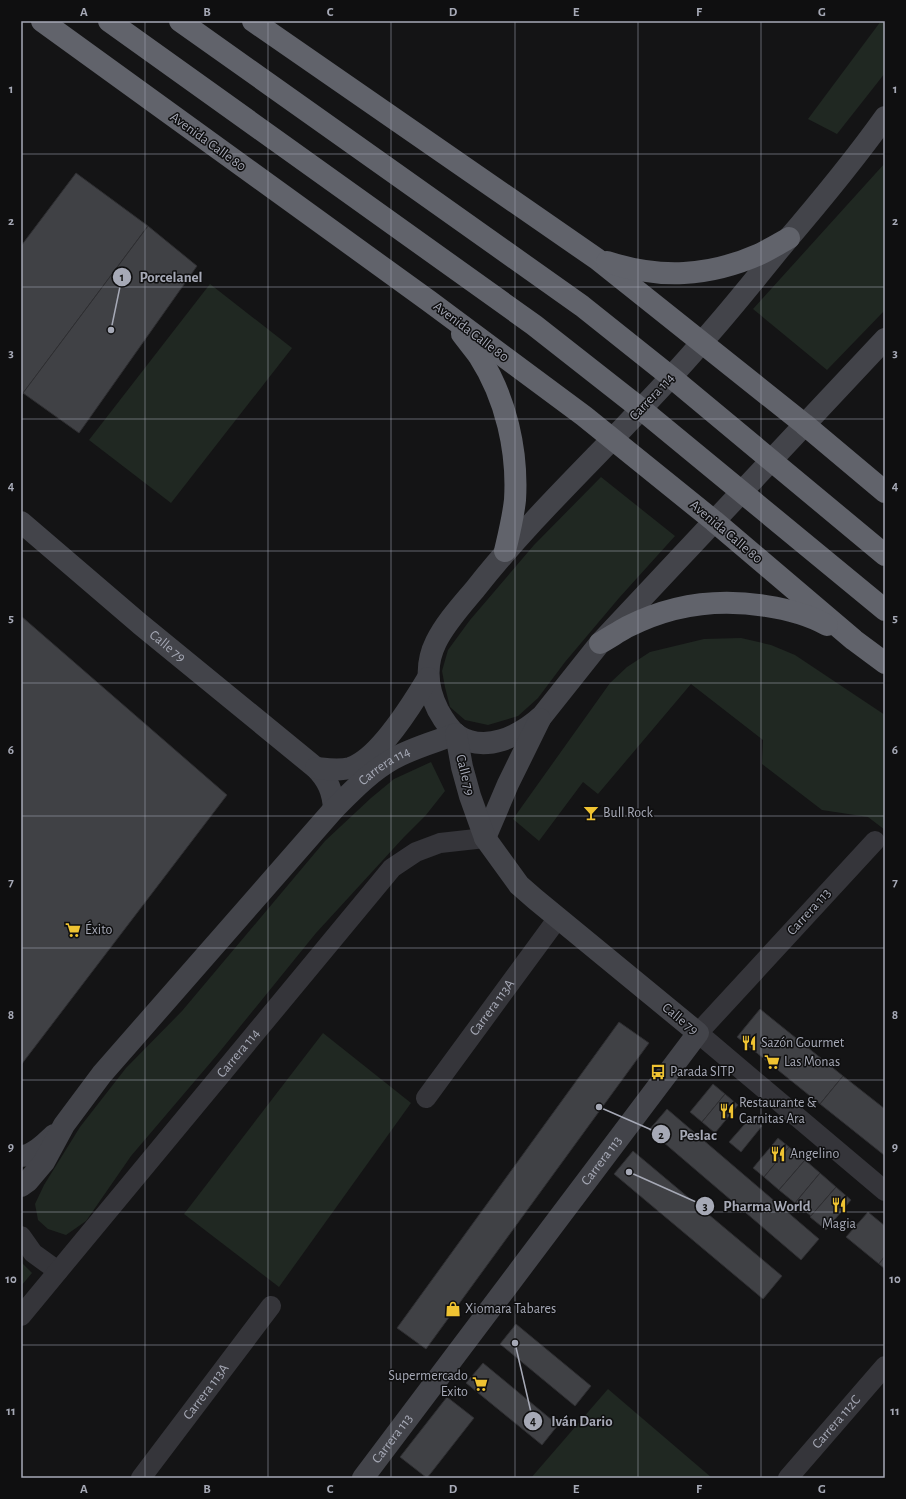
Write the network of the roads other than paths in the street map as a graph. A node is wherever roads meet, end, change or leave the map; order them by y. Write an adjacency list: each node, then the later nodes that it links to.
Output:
1 (42, 21): 10 (highway, Avenida Calle 80)
2 (109, 21): 14 (highway)
3 (180, 21): 13 (highway)
4 (253, 21): 9 (highway)
5 (885, 117): 7 (street, Carrera 114)
6 (885, 136): 7 (street)
7 (860, 152): 8 (street, Carrera 114)
8 (789, 238): 9 (highway); 12 (street, Carrera 114)
9 (597, 258): 12 (highway)
10 (429, 301): 16 (highway, Avenida Calle 80); 22 (highway)
11 (885, 339): 15 (street, Carrera 114)
12 (703, 342): 13 (street, Carrera 114); 15 (highway)
13 (671, 377): 14 (street, Carrera 114); 17 (highway)
14 (641, 409): 16 (street, Carrera 114); 18 (highway)
15 (804, 424): 17 (street, Carrera 114); 19 (highway)
16 (613, 438): 20 (highway, Avenida Calle 80); 22 (street, Carrera 114)
17 (770, 460): 18 (street, Carrera 114); 23 (highway)
18 (741, 492): 20 (street, Carrera 114); 24 (highway)
19 (885, 492)
20 (714, 521): 25 (highway, Avenida Calle 80); 26 (street, Carrera 114)
21 (21, 522): 31 (street, Calle 79)
22 (505, 551): 28 (street, Carrera 114)
23 (885, 555)
24 (885, 610)
25 (854, 640): 26 (highway); 27 (highway, Avenida Calle 80)
26 (600, 643): 29 (street, Carrera 114)
27 (885, 663)
28 (428, 678): 30 (street, Carrera 114); 31 (street, Carrera 114)
29 (542, 716): 30 (street, Carrera 114); 33 (street)
30 (456, 734): 32 (street, Carrera 114); 33 (street, Calle 79)
31 (316, 768): 32 (street, Calle 79)
32 (334, 809): 38 (street, Carrera 114)
33 (485, 838): 35 (street, Calle 79); 43 (street, Carrera 114)
34 (875, 841): 36 (street, Carrera 113)
35 (558, 918): 36 (street, Calle 79); 37 (street, Carrera 113A)
36 (698, 1033): 41 (street, Calle 79); 48 (street, Carrera 113)
37 (426, 1098)
38 (64, 1125): 39 (street); 40 (street, Carrera 114)
39 (21, 1156)
40 (21, 1186)
41 (885, 1191)
42 (21, 1236): 43 (street)
43 (58, 1272): 45 (street, Carrera 114)
44 (271, 1306): 47 (street, Carrera 113A)
45 (21, 1316)
46 (885, 1366): 49 (street, Carrera 112C)
47 (141, 1478)
48 (362, 1478)
49 (788, 1478)

